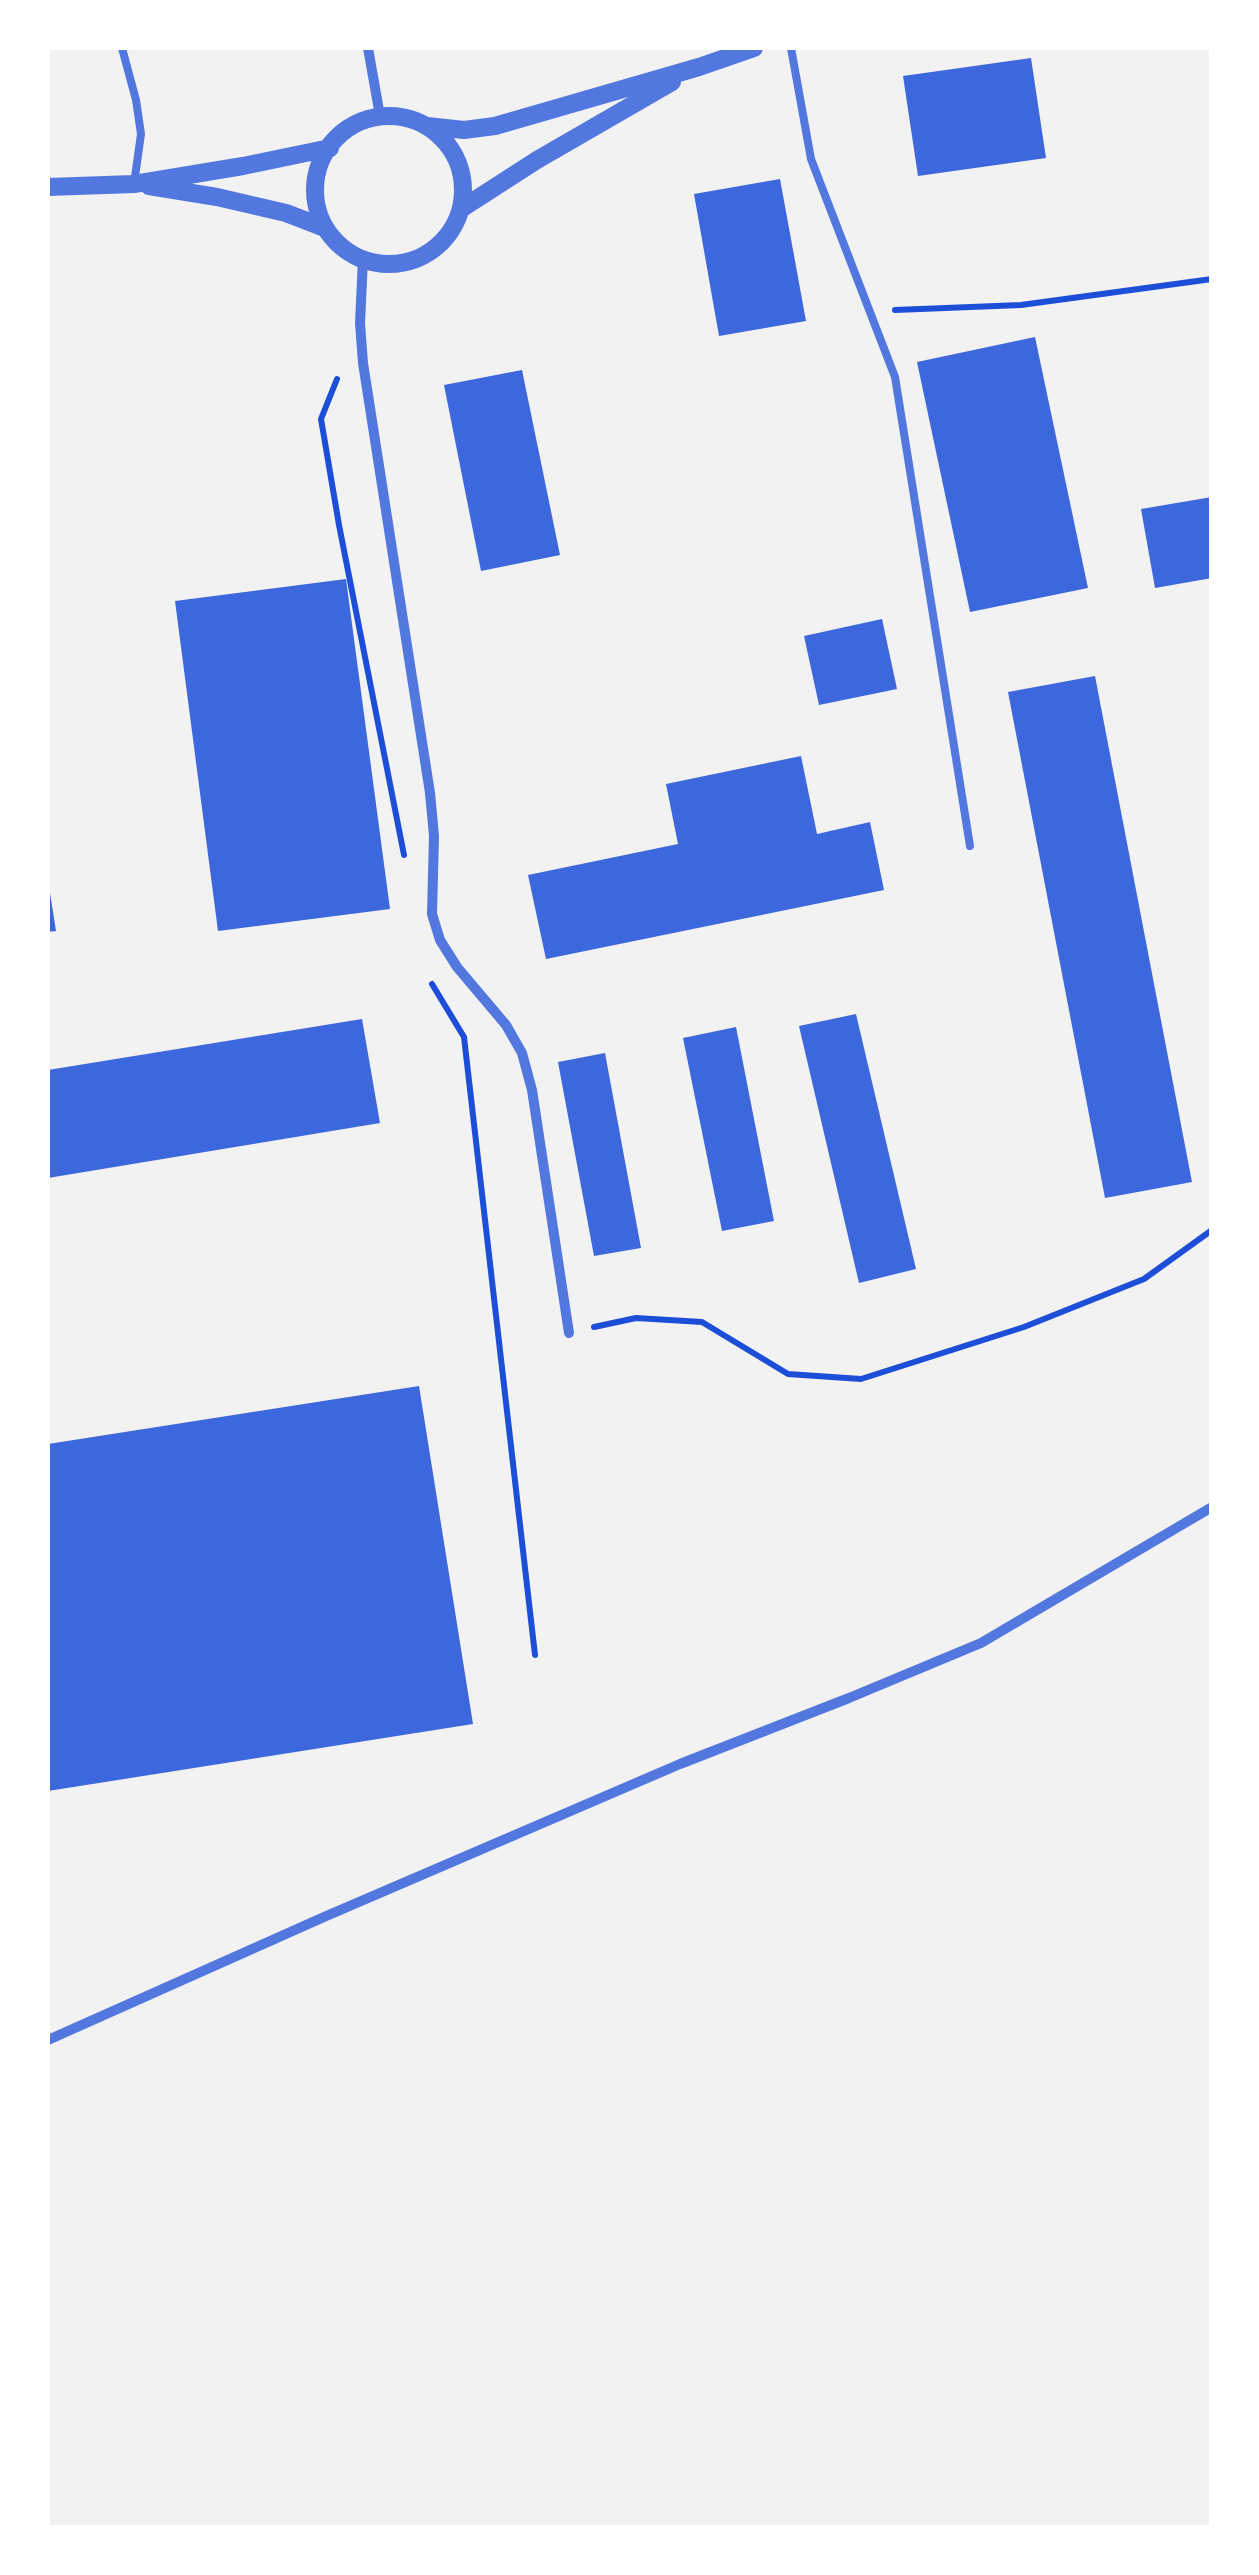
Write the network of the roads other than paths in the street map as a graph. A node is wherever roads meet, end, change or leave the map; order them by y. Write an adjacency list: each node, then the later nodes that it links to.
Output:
1 (122, 48): 9 (lane)
2 (368, 48): 6 (street)
3 (754, 48): 5 (street)
4 (791, 48): 14 (lane)
5 (698, 67): 7 (street); 11 (street)
6 (380, 116): 7 (street); 8 (street)
7 (426, 126): 11 (street)
8 (330, 148): 9 (street); 12 (street)
9 (134, 184): 10 (street); 12 (street)
10 (48, 187)
11 (461, 209): 13 (street)
12 (325, 228): 13 (street)
13 (363, 259): 15 (street)
14 (970, 846)
15 (569, 1333)
16 (1212, 1507): 17 (street)
17 (48, 2040)

